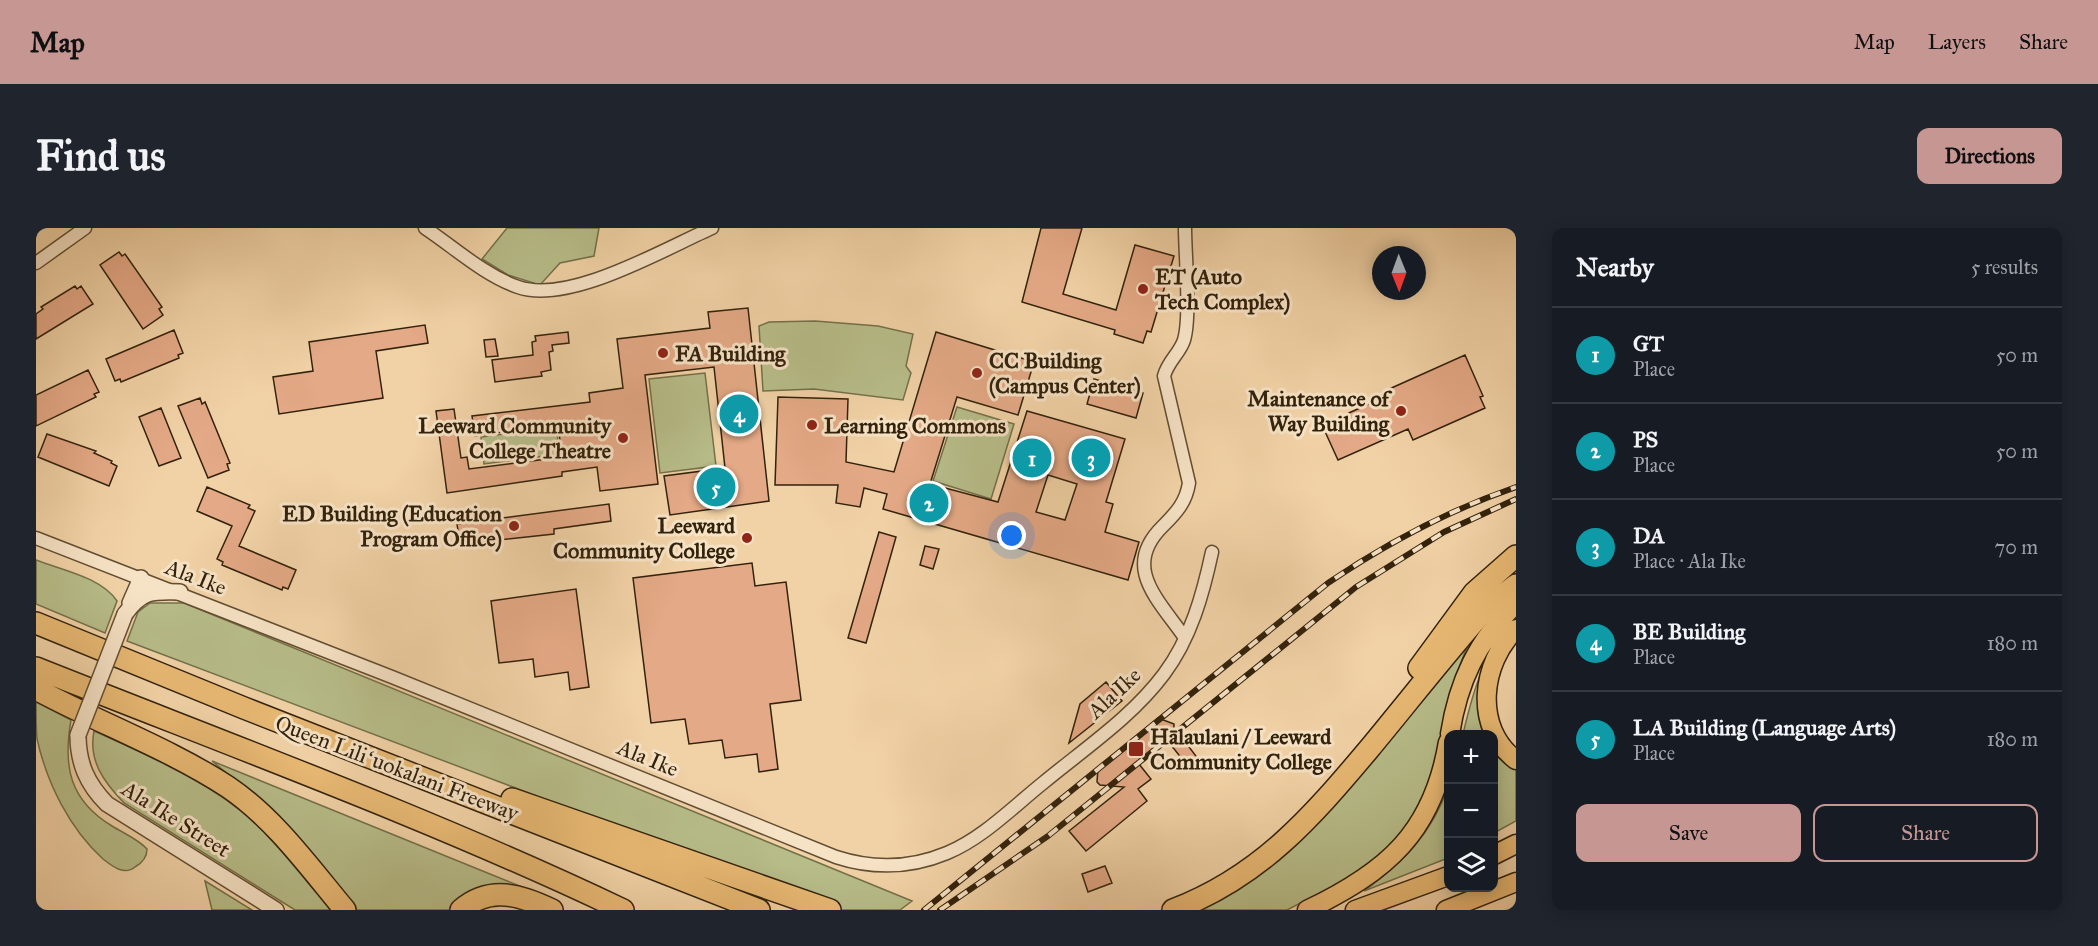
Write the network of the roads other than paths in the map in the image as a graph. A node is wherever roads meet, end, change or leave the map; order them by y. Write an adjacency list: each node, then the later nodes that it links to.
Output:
1 (85, 228): 5 (street)
2 (425, 228): 3 (street)
3 (712, 228)
4 (1185, 228): 16 (street)
5 (36, 262)
6 (36, 538): 9 (street, Ala Ike)
7 (1212, 552): 16 (street, Ala Ike)
8 (1516, 555): 23 (highway)
9 (141, 578): 11 (street, Ala Ike); 13 (street, Ala Ike Street)
10 (1516, 585): 23 (highway)
11 (180, 592): 13 (street); 16 (street, Ala Ike)
12 (1516, 604): 20 (main road)
13 (125, 614): 32 (street, Ala Ike Street, bridge)
14 (36, 623): 19 (highway, Queen Liliʻuokalani Freeway)
15 (1516, 629): 22 (main road)
16 (1185, 638)
17 (36, 668): 26 (highway, Queen Liliʻuokalani Freeway)
18 (36, 688): 33 (highway)
19 (244, 708): 38 (highway, Queen Liliʻuokalani Freeway); 39 (highway)
20 (1451, 730)
21 (1444, 759): 41 (main road)
22 (1516, 760)
23 (1331, 794): 40 (highway)
24 (1516, 844): 25 (main road)
25 (1498, 853)
26 (513, 861): 36 (highway); 37 (highway, Queen Liliʻuokalani Freeway)
27 (1516, 873): 29 (main road)
28 (1444, 878): 42 (main road)
29 (1498, 882)
30 (1516, 882): 44 (main road)
31 (1476, 892): 43 (main road)
32 (276, 910)
33 (345, 910)
34 (461, 910): 35 (highway)
35 (552, 910)
36 (607, 910)
37 (623, 910)
38 (759, 910)
39 (830, 910)
40 (1173, 910)
41 (1307, 910)
42 (1355, 910)
43 (1436, 910)
44 (1446, 910)

